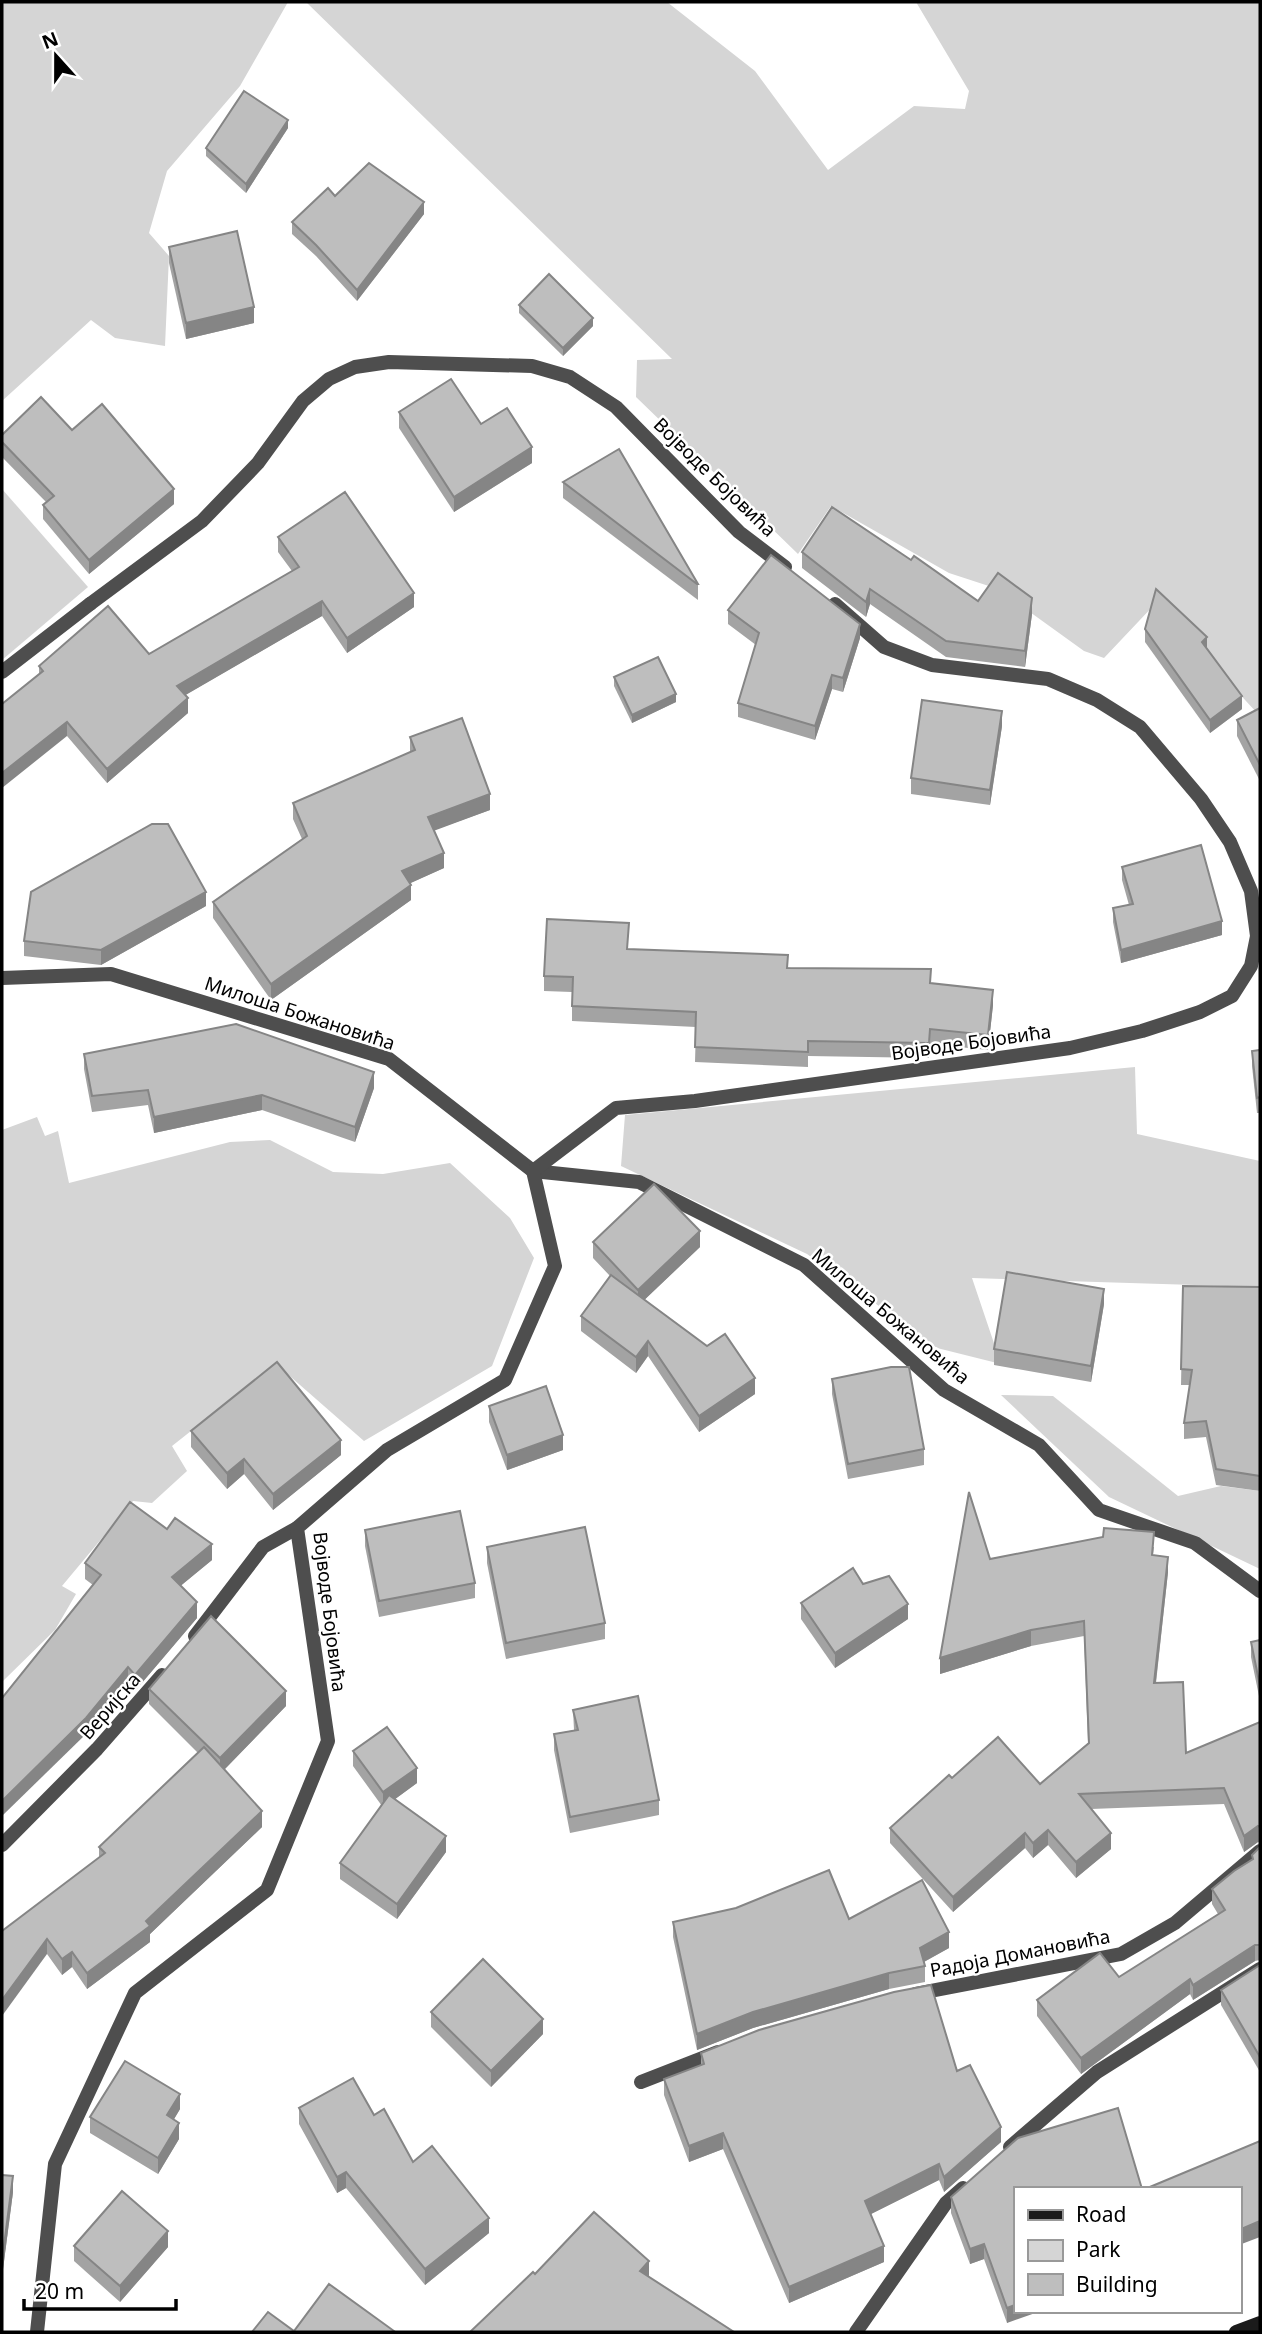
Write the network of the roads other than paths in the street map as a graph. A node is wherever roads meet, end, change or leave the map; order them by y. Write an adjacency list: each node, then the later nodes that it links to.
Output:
1 (792, 572): 3 (street, Војводе Бојовића)
2 (824, 596): 5 (street, Војводе Бојовића)
3 (2, 672)
4 (2, 978): 5 (street, Милоша Божановића)
5 (533, 1171): 6 (street, Војводе Бојовића); 7 (street, Милоша Божановића)
6 (297, 1528): 8 (street); 19 (street, Војводе Бојовића)
7 (1260, 1591)
8 (186, 1648)
9 (168, 1668): 10 (street, Веријска)
10 (2, 1845)
11 (1260, 1851): 13 (street, Радоја Домановића)
12 (1260, 1969): 16 (street)
13 (905, 1996)
14 (730, 2047): 15 (street)
15 (641, 2082)
16 (996, 2159)
17 (976, 2176): 20 (street)
18 (1260, 2323): 21 (street)
19 (37, 2332)
20 (856, 2332)
21 (1236, 2332)

